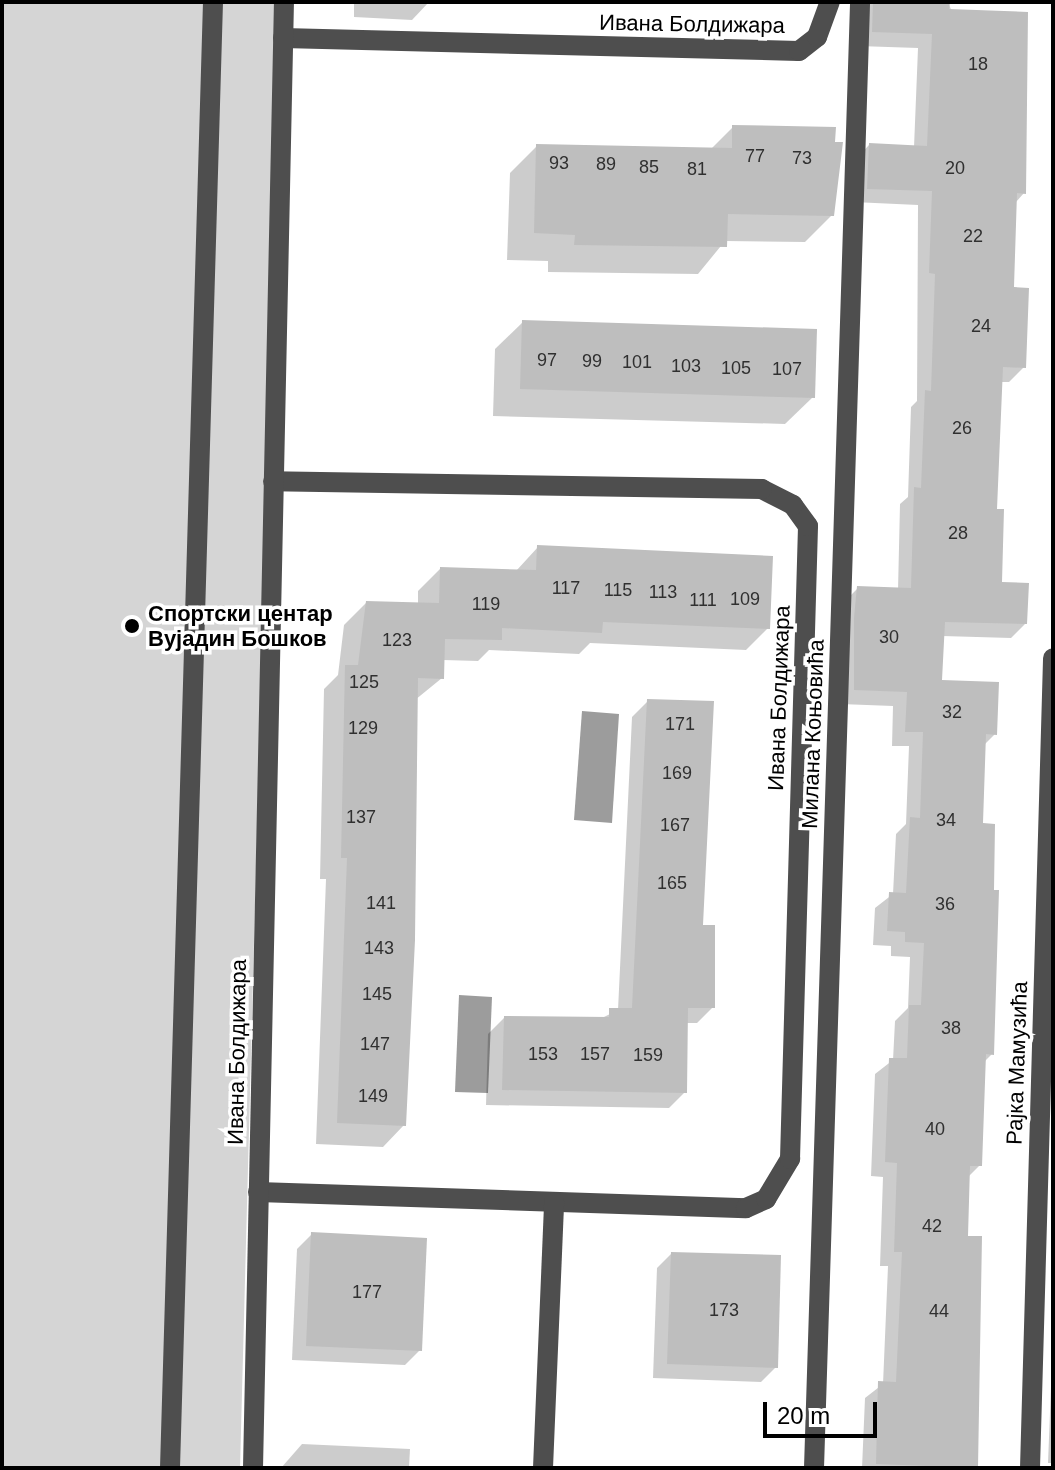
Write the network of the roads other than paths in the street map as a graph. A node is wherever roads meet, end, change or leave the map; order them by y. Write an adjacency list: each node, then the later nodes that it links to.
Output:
1 (213, 2): 10 (street)
2 (284, 2): 5 (street, Ивана Болдижара)
3 (830, 2): 5 (street, Ивана Болдижара)
4 (860, 2): 13 (street, Милана Коњовића)
5 (283, 38): 6 (street, Ивана Болдижара)
6 (273, 481): 8 (street, Ивана Болдижара); 9 (street, Ивана Болдижара)
7 (1053, 658): 14 (street, Рајка Мамузића)
8 (258, 1192): 9 (street, Ивана Болдижара); 11 (street, Ивана Болдижара)
9 (554, 1202): 12 (street)
10 (170, 1468)
11 (253, 1468)
12 (543, 1468)
13 (814, 1468)
14 (1030, 1468)

